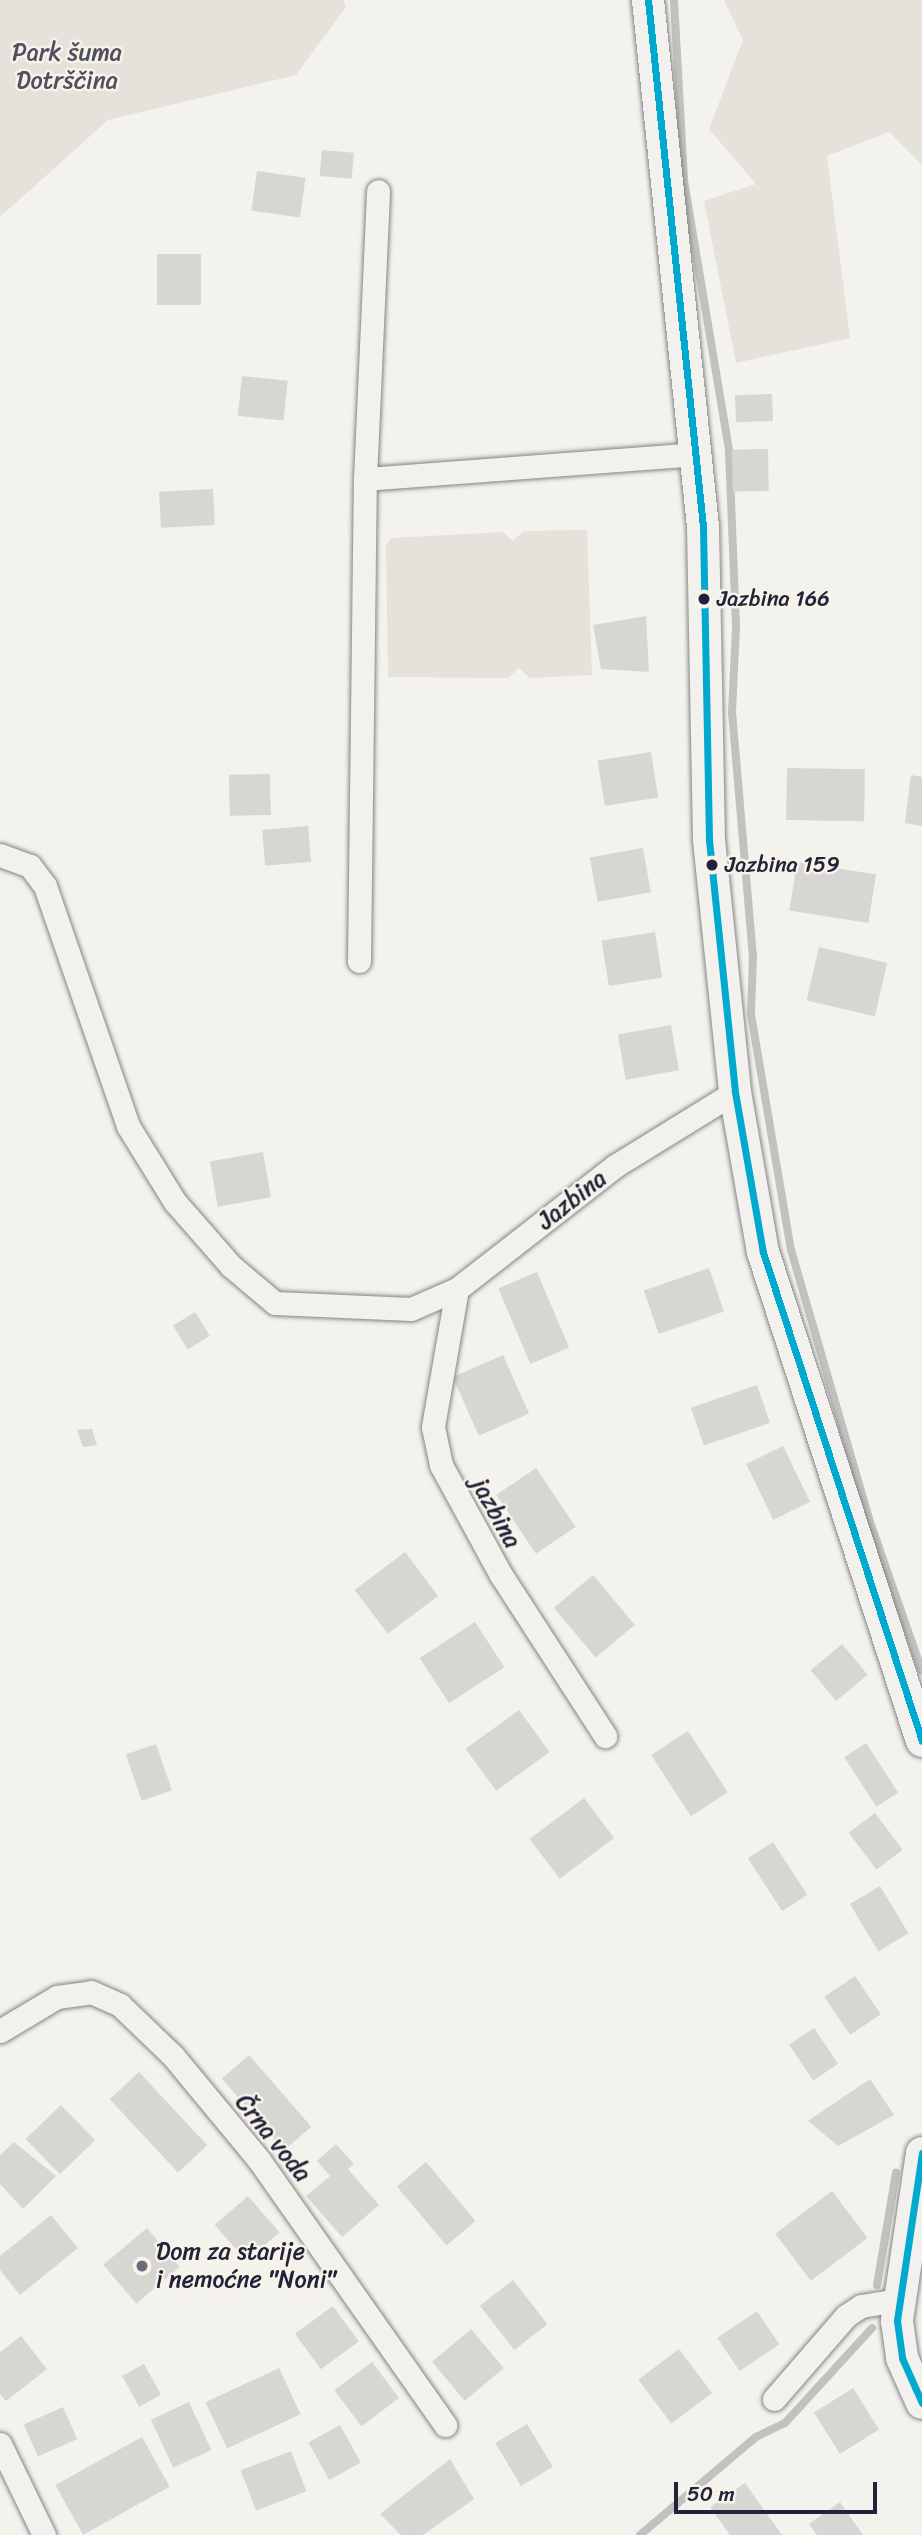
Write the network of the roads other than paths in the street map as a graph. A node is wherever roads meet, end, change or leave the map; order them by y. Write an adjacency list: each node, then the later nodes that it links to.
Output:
1 (648, 0): 3 (street)
2 (378, 191): 4 (street)
3 (696, 454): 4 (street); 7 (street)
4 (365, 479): 6 (street)
5 (0, 855): 8 (street, Jazbina)
6 (359, 961)
7 (735, 1092): 8 (street, Jazbina); 10 (street)
8 (457, 1289): 9 (street, jazbina)
9 (605, 1736)
10 (922, 1741)
11 (0, 2031): 16 (street, Črna voda)
12 (922, 2153): 13 (street)
13 (898, 2301): 14 (street); 15 (street)
14 (774, 2399)
15 (922, 2403)
16 (445, 2425)
17 (0, 2444): 18 (street)
18 (44, 2535)

